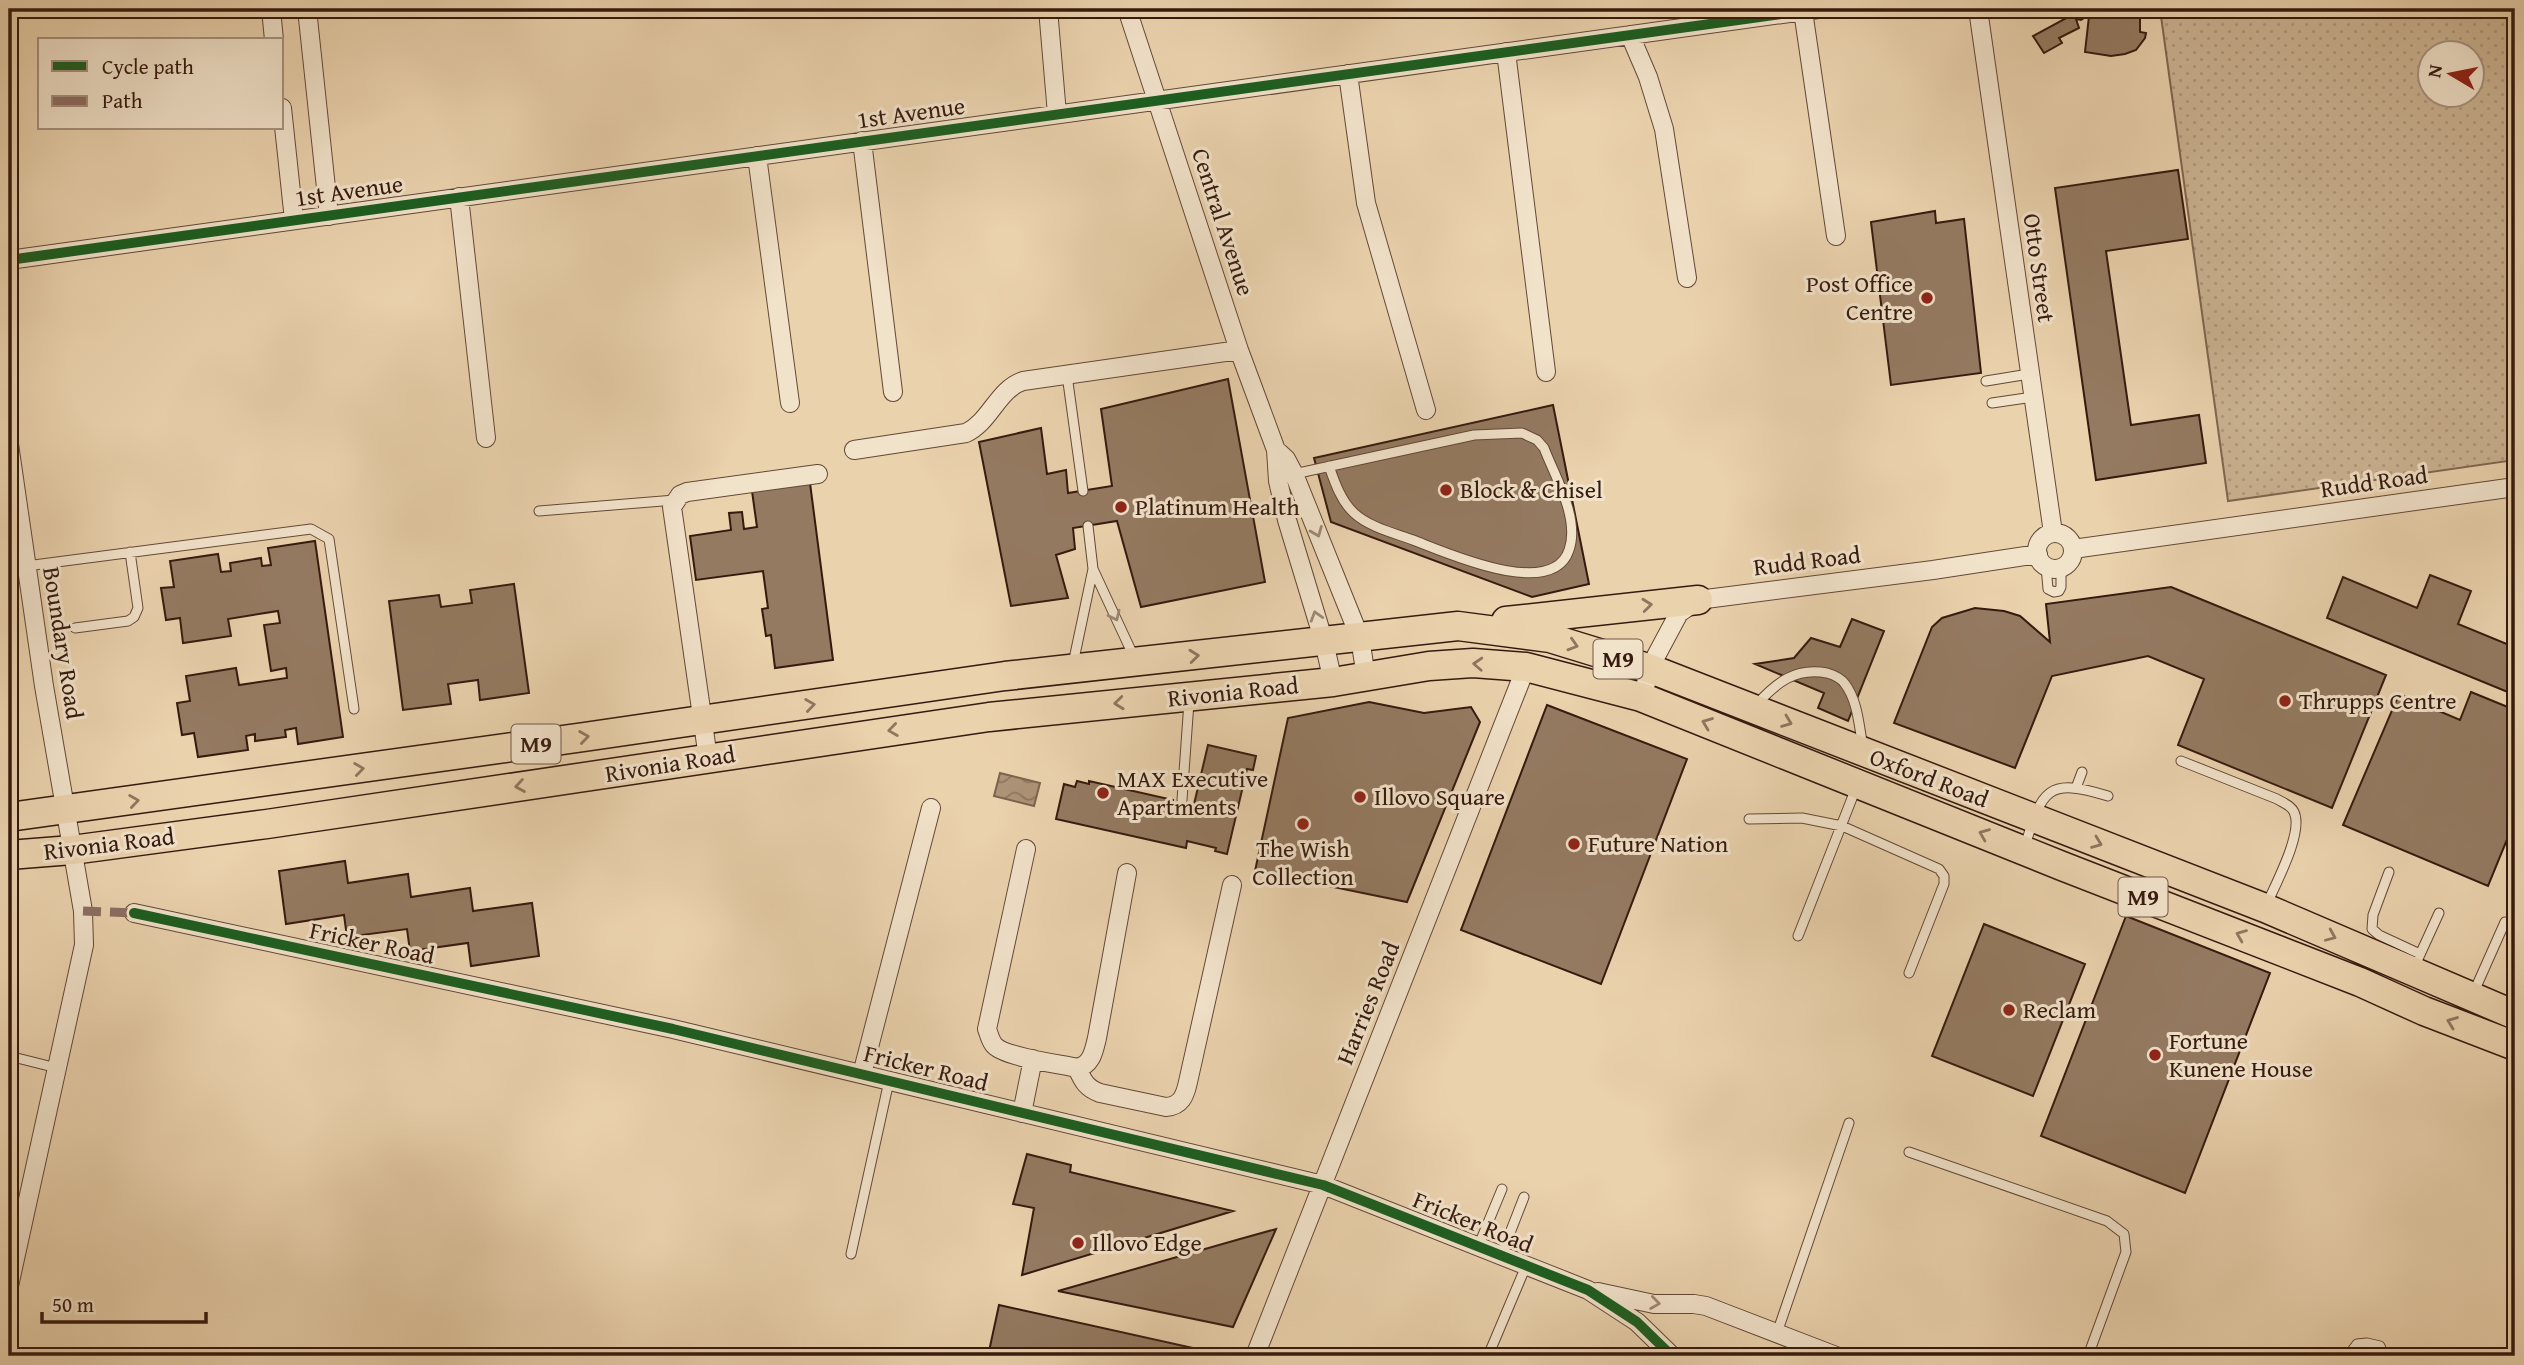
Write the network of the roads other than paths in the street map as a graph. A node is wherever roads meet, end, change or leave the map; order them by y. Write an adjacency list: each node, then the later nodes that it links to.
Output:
1 (271, 9): 8 (street)
2 (307, 9): 17 (street)
3 (1048, 9): 12 (street)
4 (1127, 9): 11 (street, Central Avenue)
5 (1978, 9): 25 (street, Otto Street)
6 (1811, 10): 7 (street, 1st Avenue); 19 (street)
7 (1630, 35): 9 (street, 1st Avenue); 21 (street)
8 (274, 38)
9 (1506, 52): 10 (street, 1st Avenue); 23 (street)
10 (1348, 74): 11 (street, 1st Avenue); 31 (street)
11 (1157, 100): 12 (street, 1st Avenue); 22 (street, Central Avenue)
12 (1057, 114): 14 (street, 1st Avenue)
13 (284, 127): 18 (street)
14 (862, 141): 15 (street, 1st Avenue); 27 (street)
15 (757, 156): 16 (street, 1st Avenue); 29 (street)
16 (459, 197): 17 (street, 1st Avenue); 32 (street)
17 (329, 216): 18 (street, 1st Avenue)
18 (294, 220): 20 (street, 1st Avenue)
19 (1836, 236)
20 (9, 260)
21 (1687, 278)
22 (1239, 350): 24 (street); 35 (street, Central Avenue)
23 (1546, 372)
24 (1068, 374): 34 (street); 40 (lane)
25 (2029, 374): 26 (lane); 28 (street, Otto Street)
26 (1986, 381)
27 (893, 392)
28 (2033, 397): 30 (lane); 44 (street, Otto Street)
29 (790, 403)
30 (1992, 403)
31 (1426, 410)
32 (486, 438)
33 (9, 444): 48 (street, Boundary Road)
34 (854, 450)
35 (1276, 450): 38 (street, Central Avenue); 54 (street, Central Avenue, one-way to 35)
36 (1329, 466): 36 (lane); 38 (lane)
37 (818, 474): 41 (street)
38 (1294, 474): 53 (street, Central Avenue, one-way to 53)
39 (2515, 487): 45 (street, Rudd Road)
40 (1083, 491)
41 (675, 500): 42 (lane); 65 (street)
42 (538, 511)
43 (1088, 526): 49 (lane)
44 (2053, 533): 45 (street); 47 (street)
45 (2073, 549): 47 (street)
46 (130, 552): 48 (lane); 52 (lane); 63 (lane)
47 (2048, 563): 50 (street, Rudd Road)
48 (26, 566): 75 (street, Boundary Road)
49 (1093, 569): 55 (lane, one-way to 55); 57 (lane)
50 (1698, 600): 51 (main road, one-way to 50); 58 (street)
51 (1458, 626): 53 (main road, Oxford Road / M9); 58 (main road, Oxford Road / M9, one-way to 58)
52 (75, 628)
53 (1360, 638): 54 (main road, Oxford Road / M9); 59 (street, Central Avenue)
54 (1324, 642): 55 (main road, Rivonia Road / M9, one-way to 54); 60 (street, Central Avenue)
55 (1137, 662): 57 (main road, Rivonia Road / M9)
56 (1526, 667): 59 (main road, Oxford Road / M9, one-way to 59); 62 (main road, Oxford Road / M9); 106 (street, Harries Road)
57 (1072, 669): 65 (main road, Rivonia Road / M9, one-way to 57)
58 (1651, 669): 62 (street); 64 (main road, Oxford Road / M9)
59 (1366, 677): 60 (main road, Oxford Road / M9)
60 (1333, 682): 61 (main road, Rivonia Road / M9)
61 (1190, 696): 67 (main road, Rivonia Road / M9, one-way to 67); 73 (lane)
62 (1641, 698): 70 (main road, Oxford Road / M9, one-way to 62)
63 (354, 709)
64 (1753, 709): 66 (main road, Oxford Road / M9, one-way to 66); 66 (lane)
65 (703, 720): 67 (street); 75 (main road, Rivonia Road / M9, one-way to 65)
66 (1864, 752): 78 (main road, Oxford Road / M9)
67 (708, 758): 81 (main road, Rivonia Road / M9, one-way to 81)
68 (2182, 761): 87 (lane)
69 (2082, 772): 71 (lane)
70 (1858, 783): 79 (lane); 82 (main road, Oxford Road / M9, one-way to 70)
71 (2076, 788): 72 (lane); 78 (lane)
72 (2108, 796)
73 (1182, 800)
74 (931, 808): 101 (street)
75 (66, 810): 76 (main road, Rivonia Road / M9); 81 (street, Boundary Road)
76 (9, 817)
77 (1749, 818): 79 (lane)
78 (2033, 818): 82 (lane); 87 (main road, Oxford Road / M9, one-way to 87)
79 (1842, 825): 91 (lane); 93 (lane)
80 (1026, 849): 98 (street)
81 (72, 850): 83 (main road, Rivonia Road / M9); 99 (street, Boundary Road)
82 (2024, 850): 96 (main road, Oxford Road / M9, one-way to 82)
83 (9, 855)
84 (2389, 872): 92 (lane)
85 (1127, 873): 100 (street)
86 (1233, 885): 100 (street)
87 (2265, 908): 92 (main road, Oxford Road / M9, one-way to 92)
88 (134, 913): 101 (street, Fricker Road)
89 (2439, 913): 92 (lane)
90 (2505, 922): 94 (lane)
91 (1798, 936)
92 (2416, 962): 94 (main road, Oxford Road / M9)
93 (1909, 973)
94 (2472, 997): 95 (main road, Oxford Road / M9)
95 (2515, 1015)
96 (2515, 1046)
97 (9, 1056): 99 (lane)
98 (1033, 1059): 100 (street); 103 (street)
99 (57, 1068): 113 (street, Boundary Road)
100 (1077, 1068)
101 (862, 1074): 102 (street, Fricker Road)
102 (890, 1081): 103 (street, Fricker Road); 110 (lane)
103 (1022, 1113): 106 (street, Fricker Road)
104 (1849, 1123): 115 (lane)
105 (1909, 1152): 120 (lane)
106 (1322, 1185): 109 (street, Fricker Road); 116 (street, Harries Road)
107 (1502, 1189): 109 (lane)
108 (1524, 1198): 111 (lane)
109 (1478, 1247): 111 (street, Fricker Road)
110 (851, 1254)
111 (1500, 1256): 112 (street, Fricker Road)
112 (1525, 1266): 114 (street, Fricker Road); 117 (lane)
113 (9, 1286)
114 (1588, 1290): 115 (street, Fricker Road, one-way to 115); 118 (street, Fricker Road)
115 (1777, 1333): 119 (street, Fricker Road)
116 (1255, 1356)
117 (1488, 1356)
118 (1672, 1356)
119 (1836, 1356)
120 (2088, 1356)
121 (2348, 1356): 122 (lane)
122 (2384, 1356)

